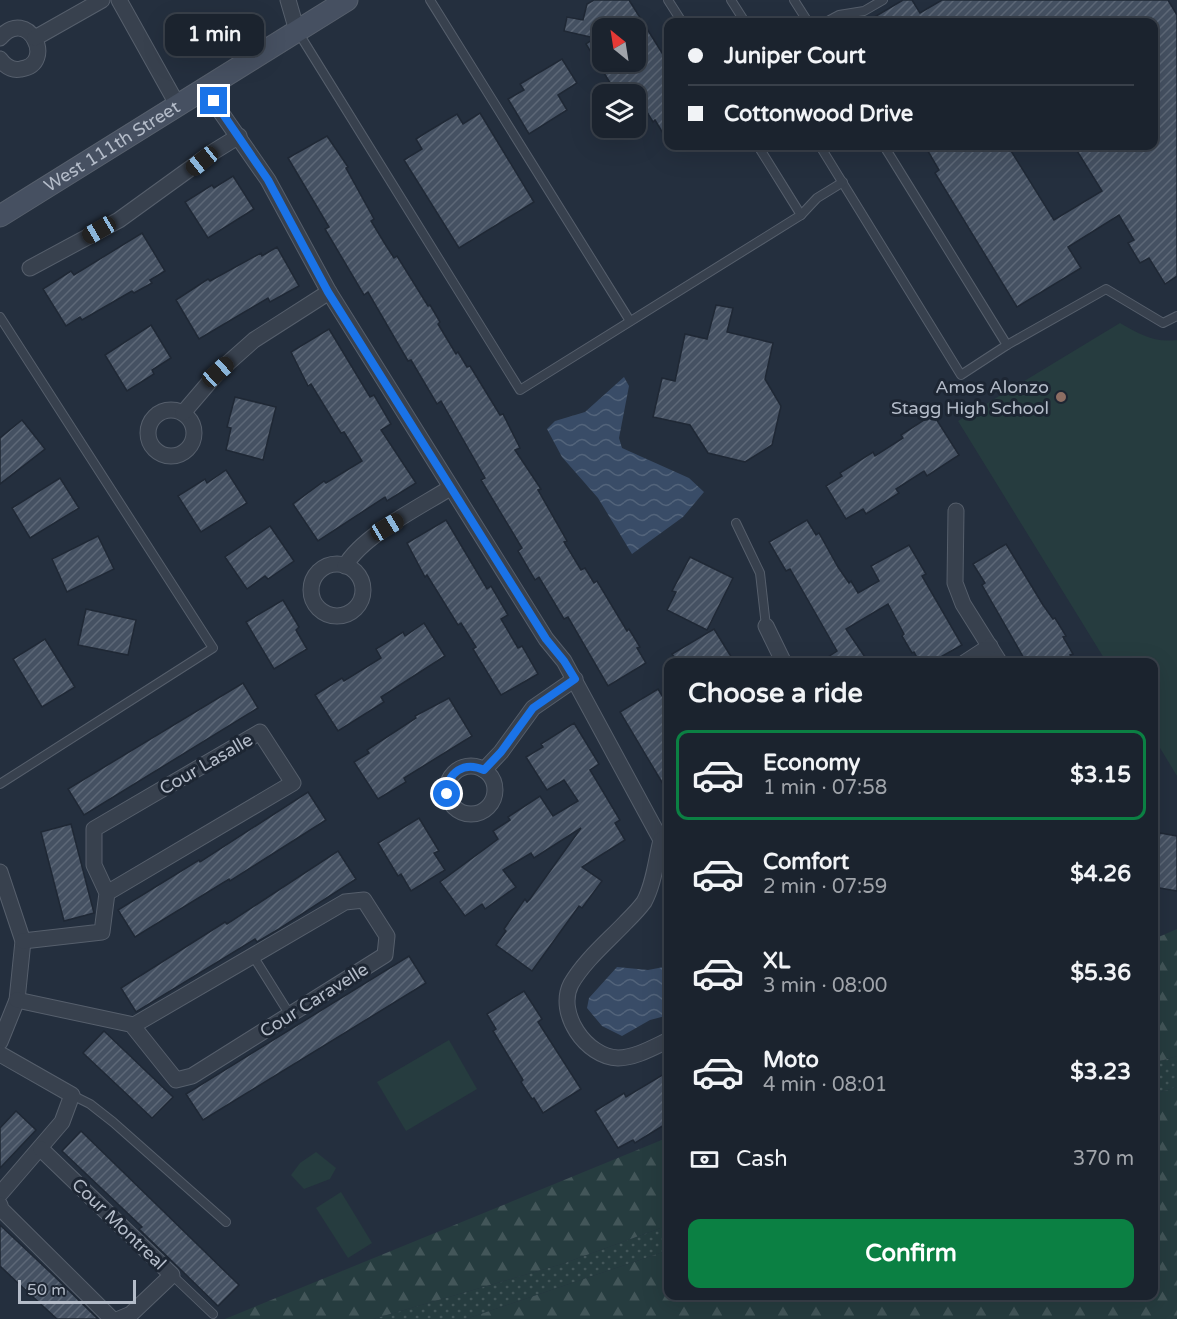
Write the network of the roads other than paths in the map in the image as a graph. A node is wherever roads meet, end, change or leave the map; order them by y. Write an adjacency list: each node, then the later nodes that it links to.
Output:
1 (102, 0): 16 (street)
2 (119, 0): 19 (street)
3 (288, 0): 14 (street)
4 (347, 0): 14 (main road, West 111th Street)
5 (430, 0): 31 (lane)
6 (668, 0): 10 (lane)
7 (731, 0): 11 (lane)
8 (794, 0): 12 (lane)
9 (883, 0): 13 (lane)
10 (679, 18)
11 (742, 18)
12 (805, 18)
13 (833, 18)
14 (297, 31): 18 (main road, West 111th Street); 31 (lane)
15 (0, 38): 16 (street)
16 (35, 38): 17 (street)
17 (0, 59)
18 (204, 88): 19 (main road, West 111th Street); 20 (street)
19 (177, 105): 26 (main road, West 111th Street)
20 (239, 136): 27 (street); 28 (street)
21 (760, 150): 25 (lane)
22 (823, 150): 24 (lane)
23 (886, 150): 32 (lane)
24 (843, 182): 25 (lane); 32 (lane)
25 (801, 215): 31 (lane)
26 (0, 216)
27 (30, 268)
28 (328, 292): 33 (street); 34 (street)
29 (1177, 316): 32 (lane)
30 (0, 317): 45 (lane)
31 (630, 321)
32 (1007, 345)
33 (183, 413)
34 (450, 488): 37 (street); 43 (street)
35 (956, 511): 39 (street)
36 (736, 523): 38 (lane)
37 (345, 566)
38 (766, 626): 40 (street)
39 (990, 646): 41 (street); 42 (street)
40 (781, 658)
41 (972, 658)
42 (997, 658)
43 (575, 679): 44 (street); 46 (street)
44 (484, 770)
45 (0, 784)
46 (664, 836)
47 (664, 841): 56 (street)
48 (0, 872): 50 (street)
49 (107, 893): 49 (street, Cour Lasalle); 50 (street)
50 (24, 941): 52 (street)
51 (253, 956): 53 (lane); 53 (street, Cour Caravelle); 54 (street, Cour Caravelle)
52 (17, 1000): 54 (street); 55 (street)
53 (290, 1015): 54 (street, Cour Caravelle)
54 (132, 1025)
55 (0, 1042)
56 (664, 1042)
57 (0, 1054): 58 (street)
58 (72, 1095): 59 (street); 62 (lane)
59 (41, 1149): 60 (street); 63 (street, Cour Montreal)
60 (0, 1194)
61 (0, 1205): 65 (street)
62 (226, 1222)
63 (172, 1275): 64 (lane); 66 (street, Cour Montreal)
64 (213, 1314)
65 (112, 1319)
66 (119, 1319)

